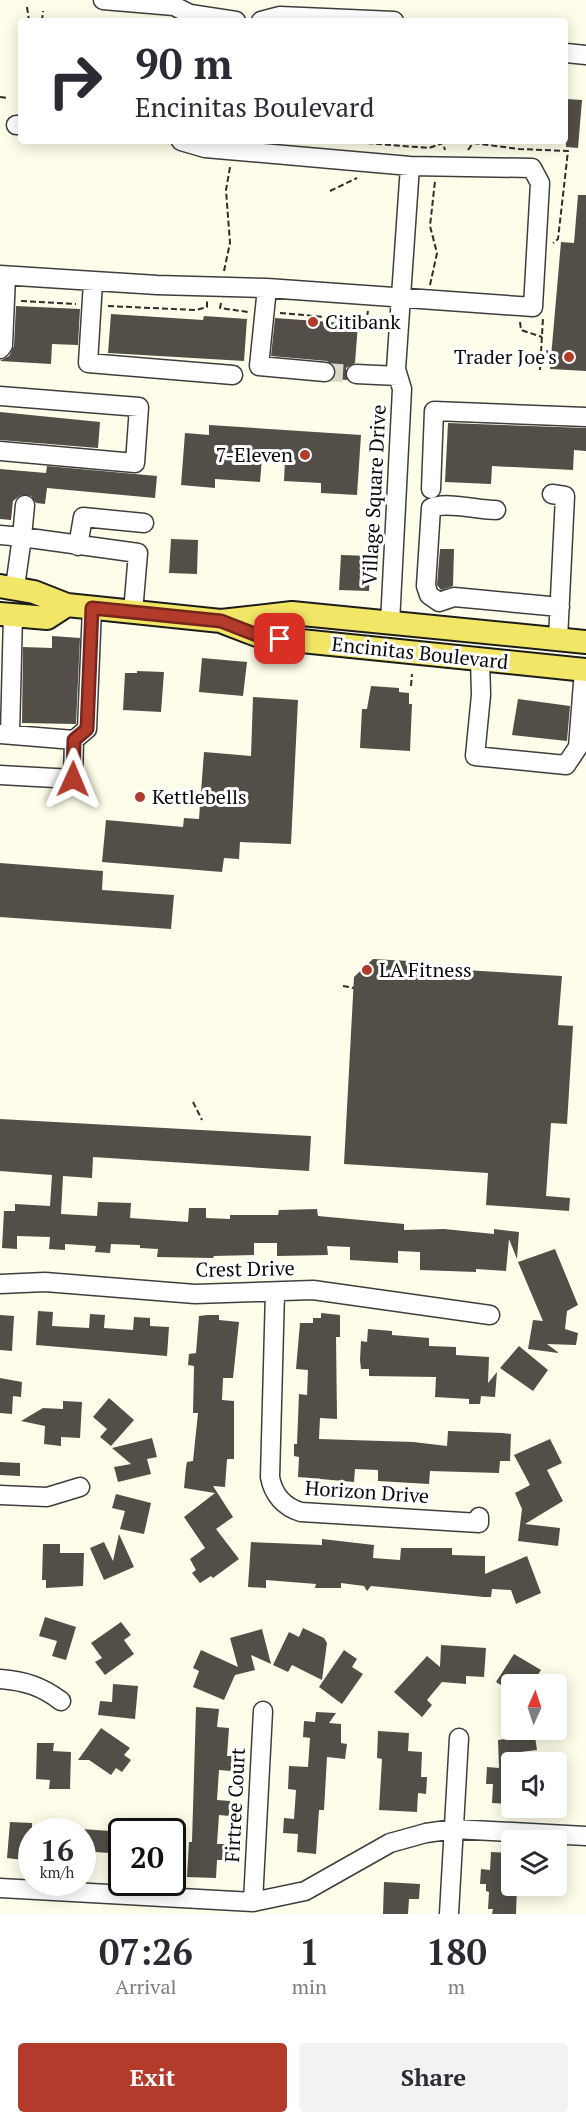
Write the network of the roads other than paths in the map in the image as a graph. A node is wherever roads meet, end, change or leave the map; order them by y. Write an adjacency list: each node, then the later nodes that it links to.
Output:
1 (103, 0): 2 (street)
2 (216, 18)
3 (272, 18): 4 (street)
4 (326, 18)
5 (568, 53): 6 (street)
6 (586, 55)
7 (191, 144): 8 (street)
8 (410, 166): 12 (street, Village Square Drive); 12 (street)
9 (3, 276): 10 (street); 13 (street)
10 (93, 282): 11 (street); 17 (street)
11 (267, 288): 12 (street); 14 (street)
12 (401, 299): 15 (street, Village Square Drive)
13 (0, 349)
14 (325, 372)
15 (397, 373): 16 (street); 36 (street, Village Square Drive)
16 (356, 374)
17 (233, 375)
18 (0, 396): 20 (street)
19 (586, 417): 21 (street)
20 (0, 451)
21 (431, 489)
22 (552, 495): 31 (street)
23 (25, 505): 27 (street)
24 (496, 510): 31 (street)
25 (144, 523): 28 (street)
26 (0, 535): 27 (street)
27 (22, 537): 28 (street); 29 (street)
28 (78, 546): 33 (street)
29 (8, 586): 30 (main road, Encinitas Boulevard)
30 (67, 605): 32 (main road, Encinitas Boulevard); 34 (main road)
31 (560, 607): 37 (street)
32 (92, 608): 33 (main road, Encinitas Boulevard); 44 (street)
33 (133, 612): 35 (main road, Encinitas Boulevard)
34 (7, 614): 38 (street)
35 (221, 621): 36 (main road, Encinitas Boulevard); 40 (main road, Encinitas Boulevard)
36 (390, 622): 37 (main road, Encinitas Boulevard)
37 (558, 639): 39 (main road, Encinitas Boulevard)
38 (6, 642): 42 (street)
39 (586, 642)
40 (480, 659): 41 (main road, Encinitas Boulevard); 41 (street)
41 (585, 670)
42 (6, 685): 43 (street)
43 (5, 734): 44 (street)
44 (74, 740): 45 (street)
45 (0, 775)
46 (0, 1284): 47 (street, Crest Drive)
47 (275, 1292): 48 (street, Crest Drive); 51 (street, Horizon Drive)
48 (490, 1315)
49 (80, 1487): 50 (street)
50 (0, 1495)
51 (479, 1517)
52 (0, 1679): 53 (street)
53 (61, 1701)
54 (263, 1711): 59 (street, Firtree Court)
55 (459, 1738): 56 (street)
56 (454, 1829): 57 (street); 59 (street); 60 (street)
57 (586, 1836)
58 (0, 1888): 59 (street)
59 (253, 1902)
60 (449, 1914)

